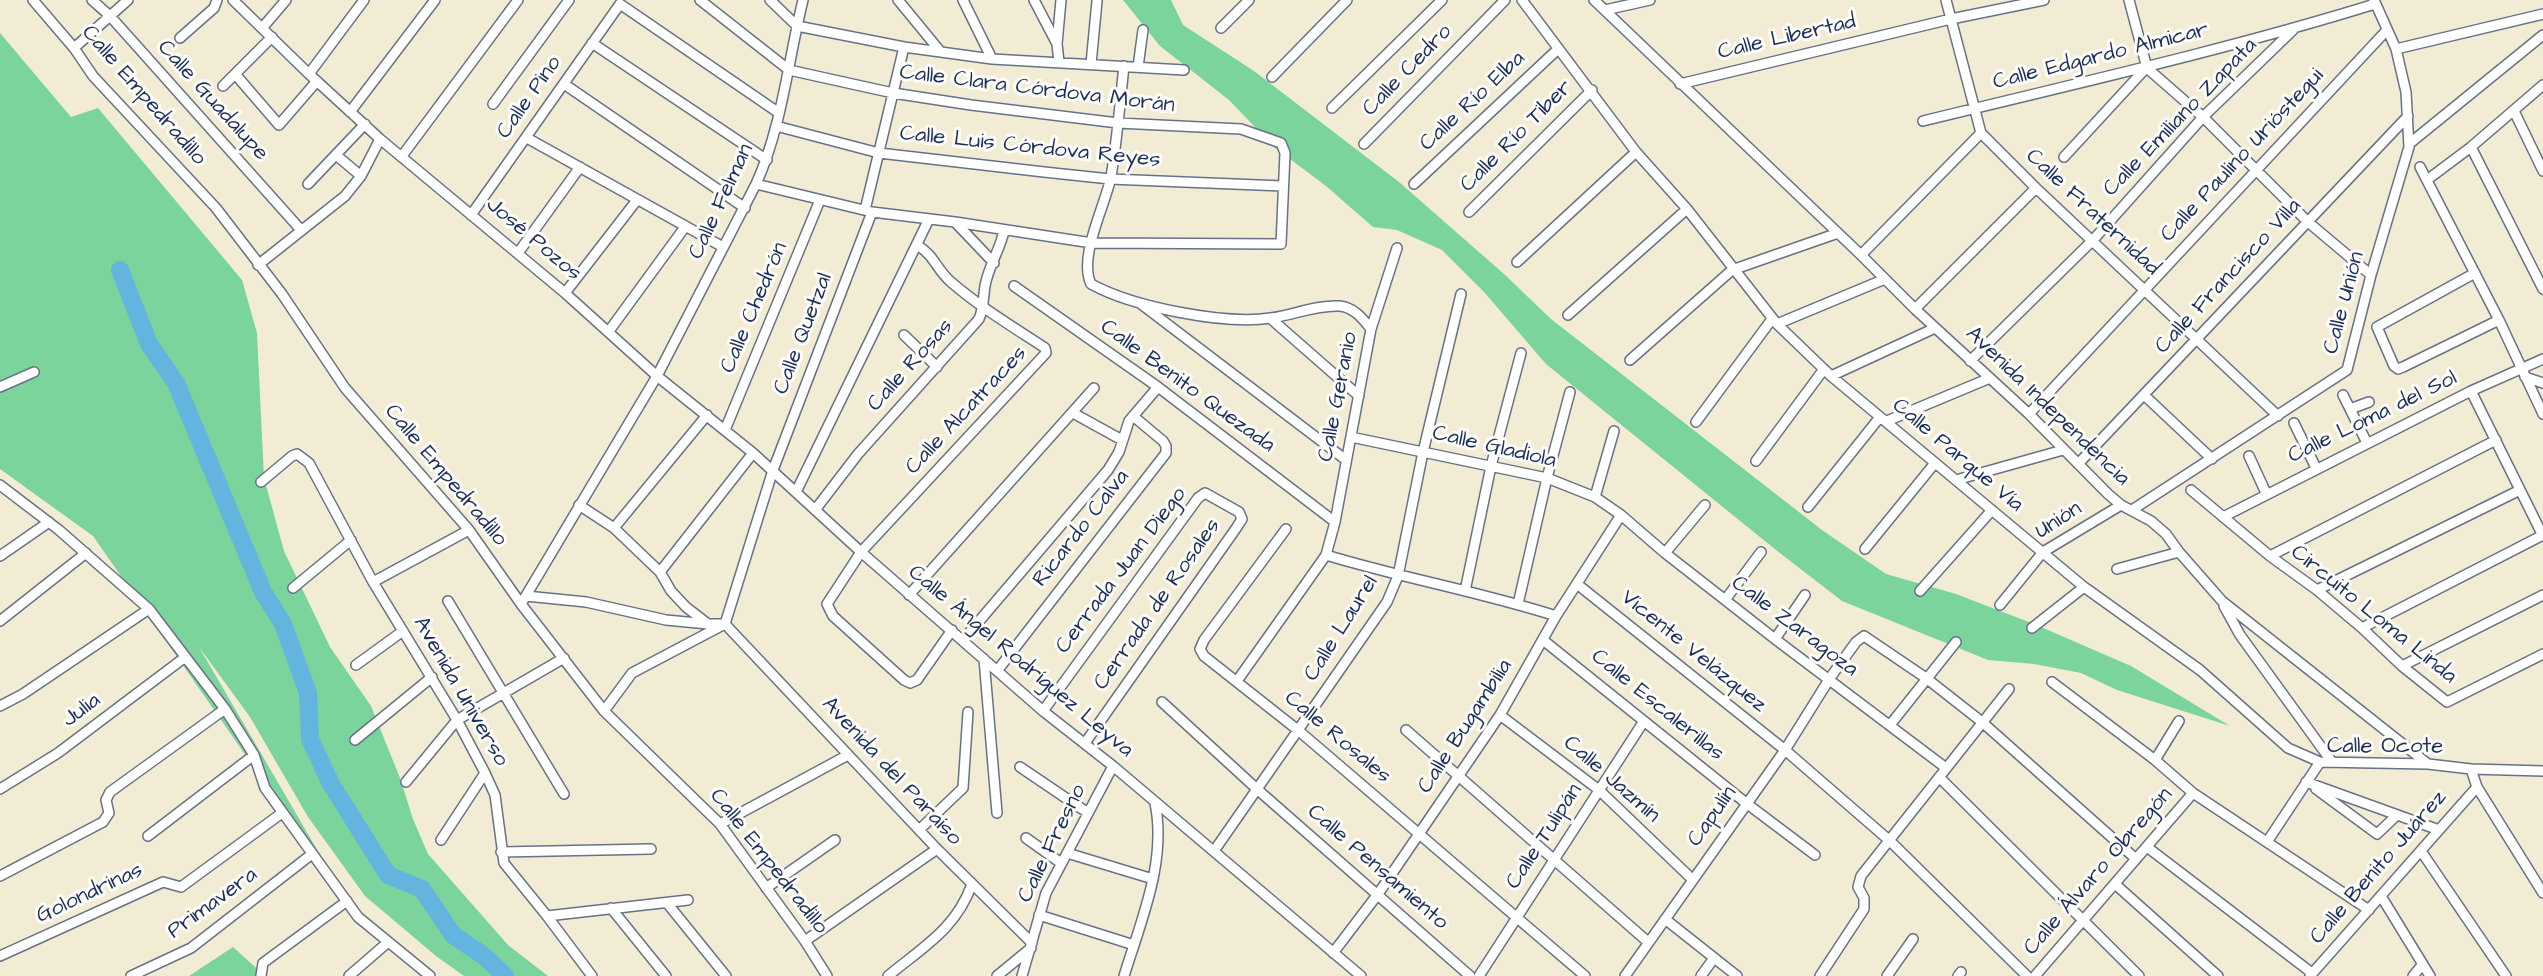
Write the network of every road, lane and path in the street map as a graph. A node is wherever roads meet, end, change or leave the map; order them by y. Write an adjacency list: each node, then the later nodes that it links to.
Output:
1 (33, 0): 47 (street, Calle Empedradillo)
2 (92, 0): 33 (street, Calle Guadalupe)
3 (128, 0): 33 (street)
4 (217, 0): 43 (street)
5 (233, 0): 36 (street, José Pozos)
6 (286, 0): 36 (street)
7 (364, 0): 60 (street)
8 (435, 0): 72 (street)
9 (518, 0): 89 (street)
10 (569, 0): 68 (street)
11 (700, 0): 57 (street)
12 (770, 0): 35 (street)
13 (803, 0): 35 (street, Calle Felman)
14 (898, 0): 50 (street)
15 (963, 0): 51 (street)
16 (1034, 0): 45 (street)
17 (1061, 0): 45 (street)
18 (1249, 0): 37 (street)
19 (1347, 0): 61 (street)
20 (1442, 0): 69 (street)
21 (1505, 0): 83 (street, Calle Cedro)
22 (1522, 0): 48 (street, Calle Parque Vía)
23 (1594, 0): 31 (street, Avenida Independencia)
24 (1650, 0): 31 (street)
25 (1946, 0): 34 (street, Calle Fraternidad)
26 (2044, 0): 34 (street, Calle Libertad)
27 (2129, 0): 56 (street)
28 (1097, 1): 53 (street)
29 (619, 2): 44 (street, Calle Pino); 73 (street)
30 (2375, 2): 38 (street, Calle Edgardo Almicar); 40 (street, Calle Unión)
31 (1605, 10): 63 (street, Avenida Independencia)
32 (2543, 14): 49 (street)
33 (110, 16): 47 (street); 115 (street, Calle Guadalupe)
34 (1951, 20): 63 (street, Calle Libertad); 70 (street, Calle Fraternidad)
35 (797, 26): 46 (street); 57 (street, Calle Felman)
36 (263, 27): 42 (street, José Pozos)
37 (1221, 28)
38 (2294, 29): 56 (street, Calle Edgardo Almicar); 75 (street, Calle Emiliano Zapata)
39 (1143, 30): 55 (street)
40 (2387, 30): 49 (street, Calle Unión); 94 (street, Calle Paulino Urióstegui)
41 (2543, 35): 84 (street)
42 (272, 37): 59 (street); 60 (street, José Pozos)
43 (180, 38)
44 (592, 43): 62 (street, Calle Pino); 91 (street)
45 (1057, 44): 52 (street)
46 (904, 47): 50 (street); 67 (street, Calle Quetzal)
47 (74, 48): 127 (street, Calle Empedradillo)
48 (1558, 49): 66 (street, Calle Parque Vía); 101 (street, Calle Río Elba)
49 (2396, 49): 74 (street, Calle Unión)
50 (940, 51): 51 (street)
51 (992, 59): 52 (street)
52 (1059, 62): 53 (street)
53 (1091, 64): 54 (street)
54 (1124, 66): 55 (street); 77 (street)
55 (1138, 67): 58 (street)
56 (2146, 68): 70 (street, Calle Edgardo Almicar); 75 (street); 90 (street)
57 (789, 70): 67 (street, Calle Clara Córdova Morán); 73 (street, Calle Felman)
58 (1184, 70)
59 (234, 74): 60 (street); 65 (street)
60 (313, 77): 72 (street, José Pozos)
61 (1272, 77)
62 (564, 84): 81 (street, Calle Pino); 106 (street)
63 (1680, 84): 117 (street, Avenida Independencia)
64 (2543, 85): 71 (street)
65 (224, 86)
66 (1592, 90): 86 (street, Calle Parque Vía); 109 (street, Calle Río Tiber)
67 (893, 93): 77 (street, Calle Clara Córdova Morán); 87 (street, Calle Quetzal)
68 (493, 104)
69 (1332, 108)
70 (1974, 109): 76 (street, Calle Edgardo Almicar); 80 (street, Calle Fraternidad)
71 (2514, 111): 85 (street); 95 (street)
72 (350, 112): 78 (street, José Pozos)
73 (778, 113): 79 (street, Calle Felman)
74 (2408, 116): 84 (street, Calle Unión); 113 (street, Calle Francisco Villa)
75 (2203, 117): 94 (street); 118 (street, Calle Emiliano Zapata)
76 (1923, 121)
77 (1118, 123): 97 (street); 102 (street, Calle Clara Córdova Morán)
78 (364, 124): 82 (street, José Pozos); 88 (street)
79 (776, 126): 87 (street, Calle Luis Córdova Reyes); 91 (street, Calle Felman)
80 (1981, 133): 103 (street, Calle Fraternidad); 124 (street)
81 (527, 138): 92 (street); 110 (street, Calle Pino)
82 (380, 139): 89 (street, José Pozos); 96 (street)
83 (1364, 144)
84 (2409, 144): 130 (street, Calle Unión)
85 (2472, 147): 98 (street); 134 (street)
86 (1636, 152): 107 (street, Calle Parque Vía); 125 (street)
87 (879, 153): 97 (street, Calle Luis Córdova Reyes); 108 (street, Calle Quetzal)
88 (336, 155): 96 (street); 99 (street)
89 (402, 156): 110 (street, José Pozos)
90 (2064, 156)
91 (767, 160): 100 (street, Calle Felman)
92 (580, 167): 105 (street); 123 (street)
93 (2420, 168): 98 (street)
94 (2256, 170): 113 (street); 133 (street, Calle Paulino Urióstegui)
95 (2543, 171)
96 (361, 176): 115 (street)
97 (1110, 179): 102 (street, Calle Luis Córdova Reyes); 119 (street)
98 (2427, 180): 129 (street)
99 (308, 184)
100 (756, 184): 104 (street); 106 (street, Calle Felman)
101 (1414, 184)
102 (1283, 186): 119 (street)
103 (2036, 188): 118 (street, Calle Fraternidad); 139 (street)
104 (820, 200): 108 (street); 179 (street, Calle Chedrón)
105 (637, 201): 114 (street); 135 (street)
106 (744, 208): 121 (street, Calle Felman)
107 (1687, 209): 128 (street, Calle Parque Vía); 140 (street)
108 (869, 211): 111 (street); 196 (street, Calle Quetzal)
109 (1469, 212)
110 (471, 215): 123 (street, José Pozos)
111 (929, 219): 112 (street); 120 (street)
112 (955, 222): 116 (street); 126 (street)
113 (2308, 222): 130 (street); 148 (street, Calle Francisco Villa)
114 (685, 227): 121 (street); 146 (street)
115 (301, 230): 127 (street)
116 (1004, 231): 119 (street); 126 (street, Calle Rosas)
117 (1838, 233): 124 (street, Avenida Independencia); 128 (street)
118 (2093, 240): 133 (street, Calle Fraternidad); 152 (street, Calle Emiliano Zapata)
119 (1092, 243): 137 (street)
120 (917, 245): 138 (street); 203 (street)
121 (723, 247): 157 (street, Calle Felman)
122 (1397, 248): 145 (street, Calle Geranio)
123 (518, 253): 135 (street, José Pozos)
124 (1861, 255): 131 (street, Avenida Independencia)
125 (1517, 262)
126 (994, 263): 138 (street, Calle Rosas)
127 (258, 265): 220 (street, Calle Empedradillo)
128 (1732, 270): 143 (street, Calle Parque Vía); 151 (street)
129 (2475, 273): 142 (street); 142 (street)
130 (2371, 275): 175 (street, Calle Unión)
131 (1885, 279): 139 (street, Avenida Independencia); 143 (street)
132 (1014, 286): 161 (street, Calle Benito Quezada)
133 (2145, 289): 148 (street, Calle Fraternidad); 171 (street, Calle Paulino Urióstegui)
134 (2543, 289)
135 (565, 293): 146 (street, José Pozos)
136 (1461, 294): 186 (street, Calle Laurel)
137 (1139, 303): 141 (street); 190 (street)
138 (983, 308): 153 (street, Calle Rosas); 224 (street, Calle Alcatraces)
139 (1915, 309): 144 (street, Avenida Independencia)
140 (1568, 315)
141 (1270, 318): 145 (street); 167 (street)
142 (2499, 320): 156 (street)
143 (1775, 321): 155 (street, Calle Parque Vía); 177 (street)
144 (1935, 328): 152 (street, Avenida Independencia); 155 (street)
145 (1371, 329): 167 (street, Calle Geranio)
146 (609, 331): 157 (street, José Pozos)
147 (904, 335): 153 (street)
148 (2197, 339): 165 (street, Calle Francisco Villa); 175 (street, Calle Fraternidad)
149 (1521, 353): 194 (street)
150 (2543, 359): 156 (street, Calle Loma del Sol)
151 (1630, 360)
152 (1970, 361): 158 (street, Avenida Independencia)
153 (937, 367): 210 (street, Calle Rosas)
154 (34, 372): 160 (street)
155 (1828, 372): 176 (street, Calle Parque Vía); 191 (street)
156 (2524, 374): 159 (street); 163 (street, Calle Loma del Sol); 172 (street)
157 (657, 376): 173 (street, Calle Ángel Rodríguez Leyva); 207 (street, Calle Felman)
158 (1990, 378): 171 (street, Avenida Independencia); 176 (street)
159 (2543, 383)
160 (0, 387)
161 (1158, 387): 174 (street); 217 (street, Calle Benito Quezada)
162 (1094, 388): 170 (street)
163 (2471, 391): 183 (street); 184 (street, Calle Loma del Sol)
164 (1570, 392): 197 (street)
165 (2144, 395): 189 (street); 193 (street, Calle Francisco Villa)
166 (2343, 395): 169 (street)
167 (1359, 396): 181 (street, Calle Geranio)
168 (2369, 402): 169 (street)
169 (2350, 409): 184 (street)
170 (1073, 413): 182 (street); 243 (street)
171 (2029, 414): 185 (street, Avenida Independencia)
172 (2543, 414)
173 (707, 415): 179 (street, Calle Ángel Rodríguez Leyva); 218 (street)
174 (1133, 416): 182 (street); 271 (street, Ricardo Calva)
175 (2278, 416): 189 (street, Calle Unión)
176 (1883, 419): 192 (street, Calle Parque Vía); 209 (street)
177 (1696, 422)
178 (2294, 423): 195 (street)
179 (725, 430): 187 (street, Calle Ángel Rodríguez Leyva)
180 (1614, 431): 205 (street)
181 (1351, 437): 186 (street, Calle Gladiola); 190 (street, Calle Geranio)
182 (1122, 440): 262 (street)
183 (2496, 440): 202 (street); 232 (street)
184 (2367, 443): 195 (street, Calle Loma del Sol)
185 (2063, 450): 193 (street, Avenida Independencia); 198 (street)
186 (1424, 452): 194 (street, Calle Gladiola); 235 (street, Calle Laurel)
187 (753, 453): 196 (street, Calle Ángel Rodríguez Leyva); 234 (street)
188 (2248, 456): 204 (street)
189 (2212, 459): 212 (street, Calle Unión)
190 (1346, 460): 217 (street, Calle Geranio)
191 (1756, 461)
192 (1935, 463): 198 (street, Calle Parque Vía); 223 (street)
193 (2079, 464): 208 (street, Avenida Independencia)
194 (1491, 466): 197 (street, Calle Gladiola); 241 (street)
195 (2316, 468): 204 (street, Calle Loma del Sol)
196 (773, 470): 203 (street, Calle Ángel Rodríguez Leyva); 256 (street, Calle Quetzal)
197 (1547, 478): 205 (street, Calle Gladiola); 250 (street)
198 (1956, 480): 211 (street, Calle Parque Vía)
199 (261, 482): 222 (street, Avenida Universo)
200 (0, 485): 216 (street)
201 (2191, 490): 214 (street, Circuito Loma Linda)
202 (2520, 490): 221 (street); 240 (street)
203 (796, 492): 210 (street, Calle Ángel Rodríguez Leyva)
204 (2266, 494): 214 (street, Calle Loma del Sol)
205 (1594, 497): 213 (street, Calle Gladiola)
206 (1706, 504): 229 (street)
207 (579, 505): 218 (street); 246 (street, Calle Felman)
208 (2121, 505): 212 (street, Avenida Independencia); 226 (street, Unión)
209 (1808, 507)
210 (815, 510): 224 (street, Calle Ángel Rodríguez Leyva)
211 (1992, 510): 226 (street, Calle Parque Vía); 242 (street)
212 (2132, 510): 227 (street, Avenida Independencia)
213 (1621, 515): 229 (street, Calle Zaragoza); 237 (street, Calle Bugambilia)
214 (2223, 517): 232 (street, Circuito Loma Linda)
215 (1242, 519): 283 (street, Cerrada Juan Diego); 294 (street, Cerrada de Rosales)
216 (49, 522): 228 (street); 231 (street)
217 (1335, 522): 230 (street, Calle Geranio)
218 (614, 528): 234 (street)
219 (1286, 529): 275 (street, Calle Rosales)
220 (469, 530): 236 (street); 246 (street, Calle Empedradillo)
221 (2543, 536): 258 (street)
222 (351, 540): 236 (street, Avenida Universo); 239 (street)
223 (1865, 549)
224 (861, 552): 243 (street, Calle Ángel Rodríguez Leyva); 259 (street)
225 (1761, 552): 247 (street)
226 (2043, 552): 238 (street, Calle Parque Vía); 251 (street, Unión)
227 (2179, 552): 233 (street); 249 (street, Avenida Independencia)
228 (86, 553): 252 (street); 254 (street)
229 (1665, 553): 247 (street, Calle Zaragoza)
230 (1326, 555): 235 (street); 275 (street, Calle Geranio)
231 (0, 556)
232 (2270, 556): 240 (street, Circuito Loma Linda)
233 (2117, 568)
234 (660, 572): 255 (street)
235 (1398, 576): 241 (street); 292 (street, Calle Laurel)
236 (373, 582): 260 (street, Avenida Universo)
237 (1577, 584): 253 (street, Calle Bugambilia); 295 (street, Vicente Velázquez)
238 (2084, 587): 257 (street); 299 (street, Calle Parque Vía)
239 (293, 588)
240 (2317, 590): 258 (street, Circuito Loma Linda)
241 (1465, 591): 250 (street)
242 (1920, 591)
243 (909, 595): 259 (street, Calle Ángel Rodríguez Leyva)
244 (1805, 595): 261 (street)
245 (2543, 595): 270 (street)
246 (524, 600): 255 (street); 267 (street, Calle Empedradillo)
247 (1725, 600): 261 (street, Calle Zaragoza)
248 (448, 601): 278 (street)
249 (2222, 601): 300 (street); 301 (street, Avenida Independencia)
250 (1518, 604): 253 (street)
251 (2000, 605)
252 (149, 609): 266 (street); 280 (street)
253 (1556, 616): 263 (street, Calle Bugambilia)
254 (0, 621)
255 (708, 624): 256 (street)
256 (725, 624): 282 (street); 297 (street, Avenida del Paraíso)
257 (2032, 628)
258 (2362, 628): 270 (street, Circuito Loma Linda)
259 (952, 630): 262 (street, Calle Ángel Rodríguez Leyva)
260 (403, 631): 269 (street); 272 (street, Avenida Universo)
261 (1775, 639): 273 (street, Calle Zaragoza)
262 (963, 640): 268 (street, Calle Ángel Rodríguez Leyva)
263 (1543, 640): 285 (street, Calle Bugambilia); 287 (street, Calle Escalerillas)
264 (1956, 642): 274 (street)
265 (2543, 654): 270 (street, Circuito Loma Linda)
266 (184, 658): 281 (street); 313 (street, Julia)
267 (564, 658): 278 (street); 282 (street, Calle Empedradillo)
268 (984, 659): 271 (street, Calle Ángel Rodríguez Leyva); 321 (street)
269 (357, 665)
270 (2402, 666)
271 (997, 671): 283 (street, Calle Ángel Rodríguez Leyva)
272 (432, 677): 286 (street, Avenida Universo); 293 (street)
273 (1830, 678): 274 (street, Capulín); 290 (street, Calle Zaragoza); 295 (street, Capulín)
274 (1926, 678): 289 (street); 290 (street)
275 (1237, 681): 292 (street, Calle Rosales)
276 (2052, 682): 298 (street)
277 (2009, 689): 289 (street)
278 (504, 694): 286 (street); 317 (street)
279 (1162, 702): 314 (street, Calle Pensamiento)
280 (0, 706)
281 (225, 709): 296 (street); 346 (street)
282 (604, 711): 324 (street, Calle Empedradillo)
283 (1043, 711): 294 (street, Calle Ángel Rodríguez Leyva)
284 (968, 712): 325 (street)
285 (1500, 715): 308 (street, Calle Bugambilia); 315 (street, Calle Jazmín)
286 (458, 720): 307 (street, Avenida Universo); 310 (street)
287 (1644, 721): 315 (street, Calle Tulipán); 319 (street, Calle Escalerillas)
288 (2179, 721): 298 (street)
289 (1982, 722): 304 (street); 344 (street)
290 (1890, 725): 304 (street, Calle Zaragoza)
291 (1406, 730): 308 (street)
292 (1299, 731): 314 (street, Calle Laurel); 327 (street, Calle Rosales)
293 (355, 740)
294 (1085, 743): 302 (street, Calle Ángel Rodríguez Leyva)
295 (1785, 750): 319 (street, Capulín); 332 (street, Vicente Velázquez)
296 (254, 755): 320 (street); 328 (street)
297 (848, 755): 324 (street); 325 (street, Avenida del Paraíso)
298 (2154, 760): 316 (street)
299 (2320, 762): 300 (street, Calle Ocote); 311 (street, Calle Ocote)
300 (2332, 762): 301 (street, Calle Ocote)
301 (2428, 764): 305 (street, Calle Ocote)
302 (1113, 766): 318 (street, Calle Ángel Rodríguez Leyva); 322 (street, Calle Fresno)
303 (1020, 767): 322 (street)
304 (1946, 768): 309 (street)
305 (2471, 769): 306 (street, Calle Ocote); 312 (street)
306 (2543, 771)
307 (485, 773): 330 (street); 339 (street, Avenida Universo)
308 (1459, 774): 327 (street, Calle Bugambilia); 343 (street)
309 (1939, 777): 332 (street); 364 (street)
310 (406, 782)
311 (2306, 782): 323 (street); 323 (street); 333 (street, Calle Ocote)
312 (2477, 787): 326 (street, Calle Benito Juárez); 352 (street)
313 (0, 789)
314 (1258, 790): 337 (street, Calle Laurel); 353 (street, Calle Pensamiento)
315 (1599, 790): 343 (street, Calle Tulipán); 348 (street, Calle Jazmín)
316 (2193, 793): 333 (street); 334 (street, Calle Álvaro Obregón)
317 (564, 794)
318 (1155, 803): 337 (street, Calle Ángel Rodríguez Leyva); 347 (street)
319 (1746, 803): 342 (street, Calle Escalerillas); 348 (street, Capulín)
320 (282, 813): 341 (street); 372 (street, Golondrinas)
321 (997, 813)
322 (1088, 813): 340 (street, Calle Fresno)
323 (2396, 816): 326 (street)
324 (720, 824): 351 (street, Calle Empedradillo)
325 (919, 830): 336 (street, Avenida del Paraíso)
326 (2439, 830): 338 (street, Calle Benito Juárez)
327 (1420, 832): 353 (street, Calle Bugambilia); 362 (street, Calle Rosales)
328 (148, 836)
329 (1026, 838): 345 (street)
330 (441, 840)
331 (835, 840): 351 (street)
332 (1890, 841): 395 (street); 397 (street)
333 (2267, 842): 359 (street)
334 (2147, 847): 344 (street, Calle Álvaro Obregón); 376 (street)
335 (651, 849): 339 (street)
336 (937, 849): 349 (street, Avenida del Paraíso); 366 (street)
337 (1214, 851): 371 (street, Calle Ángel Rodríguez Leyva)
338 (2421, 851): 354 (street, Calle Benito Juárez); 403 (street)
339 (501, 852): 361 (street, Avenida Universo)
340 (1067, 853): 345 (street, Calle Fresno); 347 (street)
341 (312, 854): 356 (street); 377 (street, Primavera)
342 (1815, 855)
343 (1554, 859): 362 (street, Calle Tulipán); 367 (street)
344 (2136, 859): 350 (street, Calle Álvaro Obregón)
345 (1062, 863): 360 (street, Calle Fresno)
346 (0, 876)
347 (1153, 879): 369 (street)
348 (1692, 879): 363 (street, Capulín)
349 (972, 884): 370 (street, Avenida del Paraíso); 385 (street)
350 (2115, 884): 364 (street, Calle Álvaro Obregón); 400 (street)
351 (766, 888): 366 (street, Calle Empedradillo)
352 (2543, 893)
353 (1378, 894): 371 (street, Calle Bugambilia); 389 (street, Calle Pensamiento)
354 (2381, 896): 359 (street, Calle Benito Juárez); 374 (street)
355 (688, 900): 357 (street)
356 (346, 901): 368 (street); 378 (street)
357 (667, 903): 358 (street); 383 (street)
358 (611, 908): 361 (street); 382 (street)
359 (2369, 910): 376 (street, Calle Benito Juárez)
360 (1039, 915): 369 (street); 370 (street, Calle Fresno)
361 (547, 916): 381 (street, Avenida Universo)
362 (1516, 917): 390 (street, Calle Tulipán); 391 (street, Calle Rosales)
363 (1665, 919): 367 (street, Capulín); 373 (street)
364 (2083, 921): 398 (street, Calle Álvaro Obregón); 399 (street)
365 (1913, 939): 396 (street)
366 (805, 941): 384 (street, Calle Empedradillo)
367 (1648, 942): 392 (street, Capulín)
368 (387, 943): 379 (street); 380 (street)
369 (1134, 945): 387 (street)
370 (1031, 946): 375 (street, Calle Fresno); 386 (street)
371 (1334, 953): 388 (street, Calle Ángel Rodríguez Leyva)
372 (0, 956)
373 (1714, 958): 393 (street); 394 (street)
374 (2422, 965): 401 (street); 402 (street)
375 (1025, 975)
376 (2311, 975)
377 (131, 976)
378 (261, 976)
379 (349, 976)
380 (430, 976)
381 (592, 976)
382 (666, 976)
383 (726, 976)
384 (827, 976)
385 (888, 976)
386 (997, 976)
387 (1124, 976)
388 (1361, 976)
389 (1470, 976)
390 (1479, 976)
391 (1585, 976)
392 (1625, 976)
393 (1701, 976)
394 (1737, 976)
395 (1820, 976)
396 (1887, 976)
397 (2027, 976)
398 (2035, 976)
399 (2139, 976)
400 (2218, 976)
401 (2413, 976)
402 (2430, 976)
403 (2506, 976)

